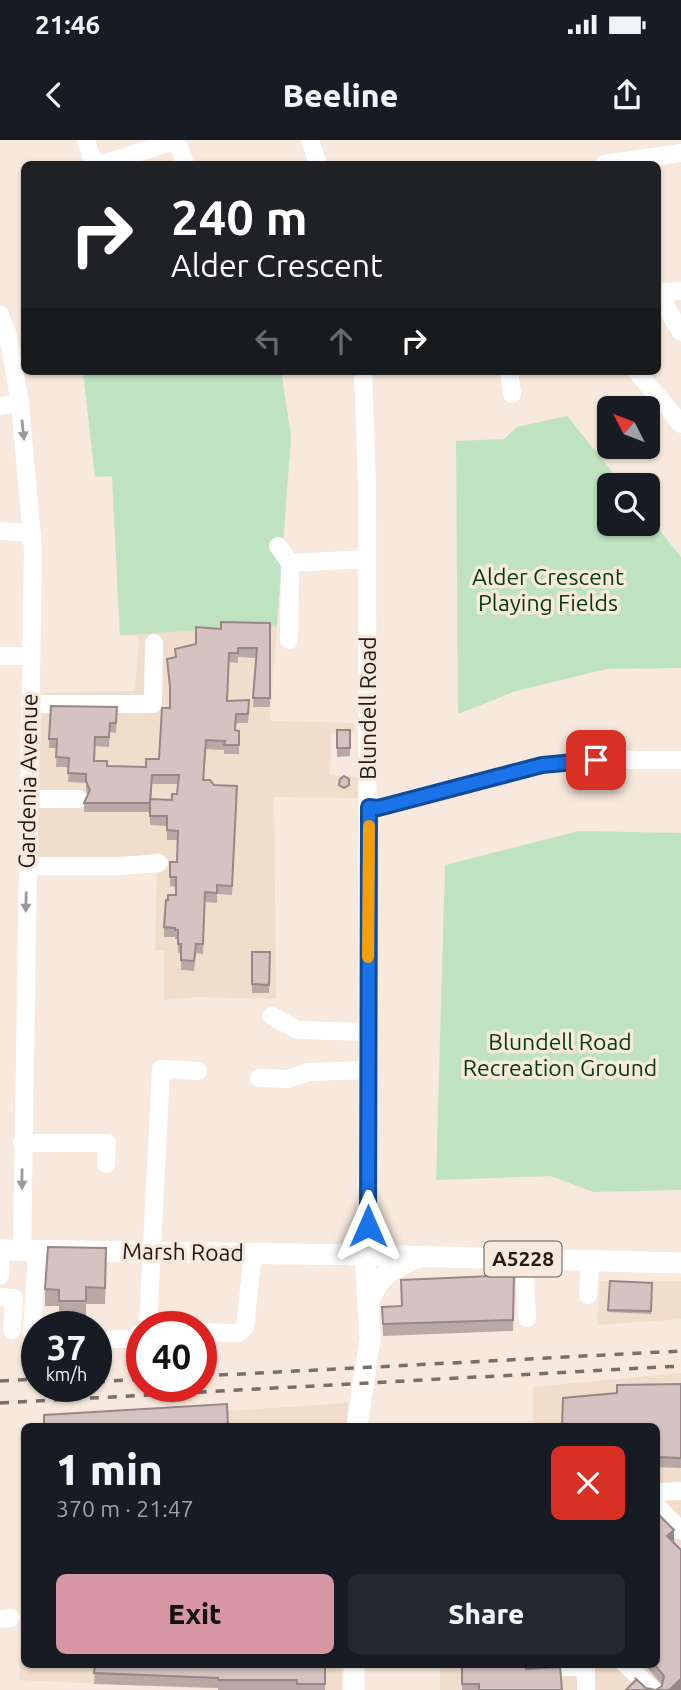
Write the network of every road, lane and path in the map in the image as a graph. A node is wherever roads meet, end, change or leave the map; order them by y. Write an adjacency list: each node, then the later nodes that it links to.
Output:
1 (86, 140): 5 (street)
2 (310, 140): 7 (street)
3 (681, 153): 8 (street)
4 (182, 157): 6 (street)
5 (93, 161)
6 (112, 161)
7 (317, 161)
8 (625, 161)
9 (669, 288): 11 (street)
10 (0, 315): 16 (street, Gardenia Avenue)
11 (681, 332)
12 (363, 375): 22 (street, Blundell Road)
13 (510, 375): 15 (street)
14 (639, 375): 18 (street)
15 (512, 394)
16 (20, 403): 17 (street); 20 (street, Gardenia Avenue, one-way to 20)
17 (0, 406)
18 (681, 424)
19 (0, 531): 20 (street)
20 (32, 533): 27 (street, Gardenia Avenue)
21 (278, 546): 23 (street)
22 (367, 559): 23 (street); 32 (street, Blundell Road)
23 (290, 563): 24 (street)
24 (289, 640)
25 (154, 643): 28 (street)
26 (0, 656): 27 (street)
27 (31, 656): 28 (street, Gardenia Avenue)
28 (30, 704): 30 (street, Gardenia Avenue)
29 (681, 760): 32 (street)
30 (28, 799): 31 (street); 34 (street, Gardenia Avenue)
31 (79, 799)
32 (369, 807): 36 (street, Blundell Road)
33 (159, 863): 34 (street)
34 (27, 866): 40 (street, Gardenia Avenue, one-way to 40)
35 (272, 1016): 36 (street)
36 (368, 1032): 37 (street, Blundell Road)
37 (368, 1070): 39 (street); 45 (street, Blundell Road)
38 (198, 1071): 43 (street)
39 (259, 1078)
40 (22, 1143): 41 (street); 42 (street, Gardenia Avenue, one-way to 42)
41 (106, 1164)
42 (15, 1250): 43 (main road, Marsh Road); 50 (street); 54 (street)
43 (152, 1251): 44 (main road, Marsh Road); 55 (street)
44 (253, 1253): 45 (main road, Marsh Road); 58 (street)
45 (365, 1255): 46 (main road, A5228); 53 (main road)
46 (420, 1257): 47 (main road, A5228); 53 (main road)
47 (524, 1259): 48 (main road, A5228); 56 (street)
48 (590, 1261): 49 (main road, A5228); 51 (street)
49 (681, 1263)
50 (0, 1276)
51 (588, 1295)
52 (0, 1297): 57 (street)
53 (369, 1303): 59 (main road)
54 (28, 1311)
55 (149, 1311)
56 (527, 1318)
57 (12, 1330)
58 (217, 1332)
59 (358, 1423)
60 (681, 1491): 61 (street)
61 (660, 1492)
62 (660, 1509): 63 (street)
63 (681, 1531)
64 (354, 1668): 67 (main road)
65 (586, 1668): 68 (street)
66 (629, 1668): 69 (street)
67 (354, 1690)
68 (586, 1690)
69 (653, 1690)

